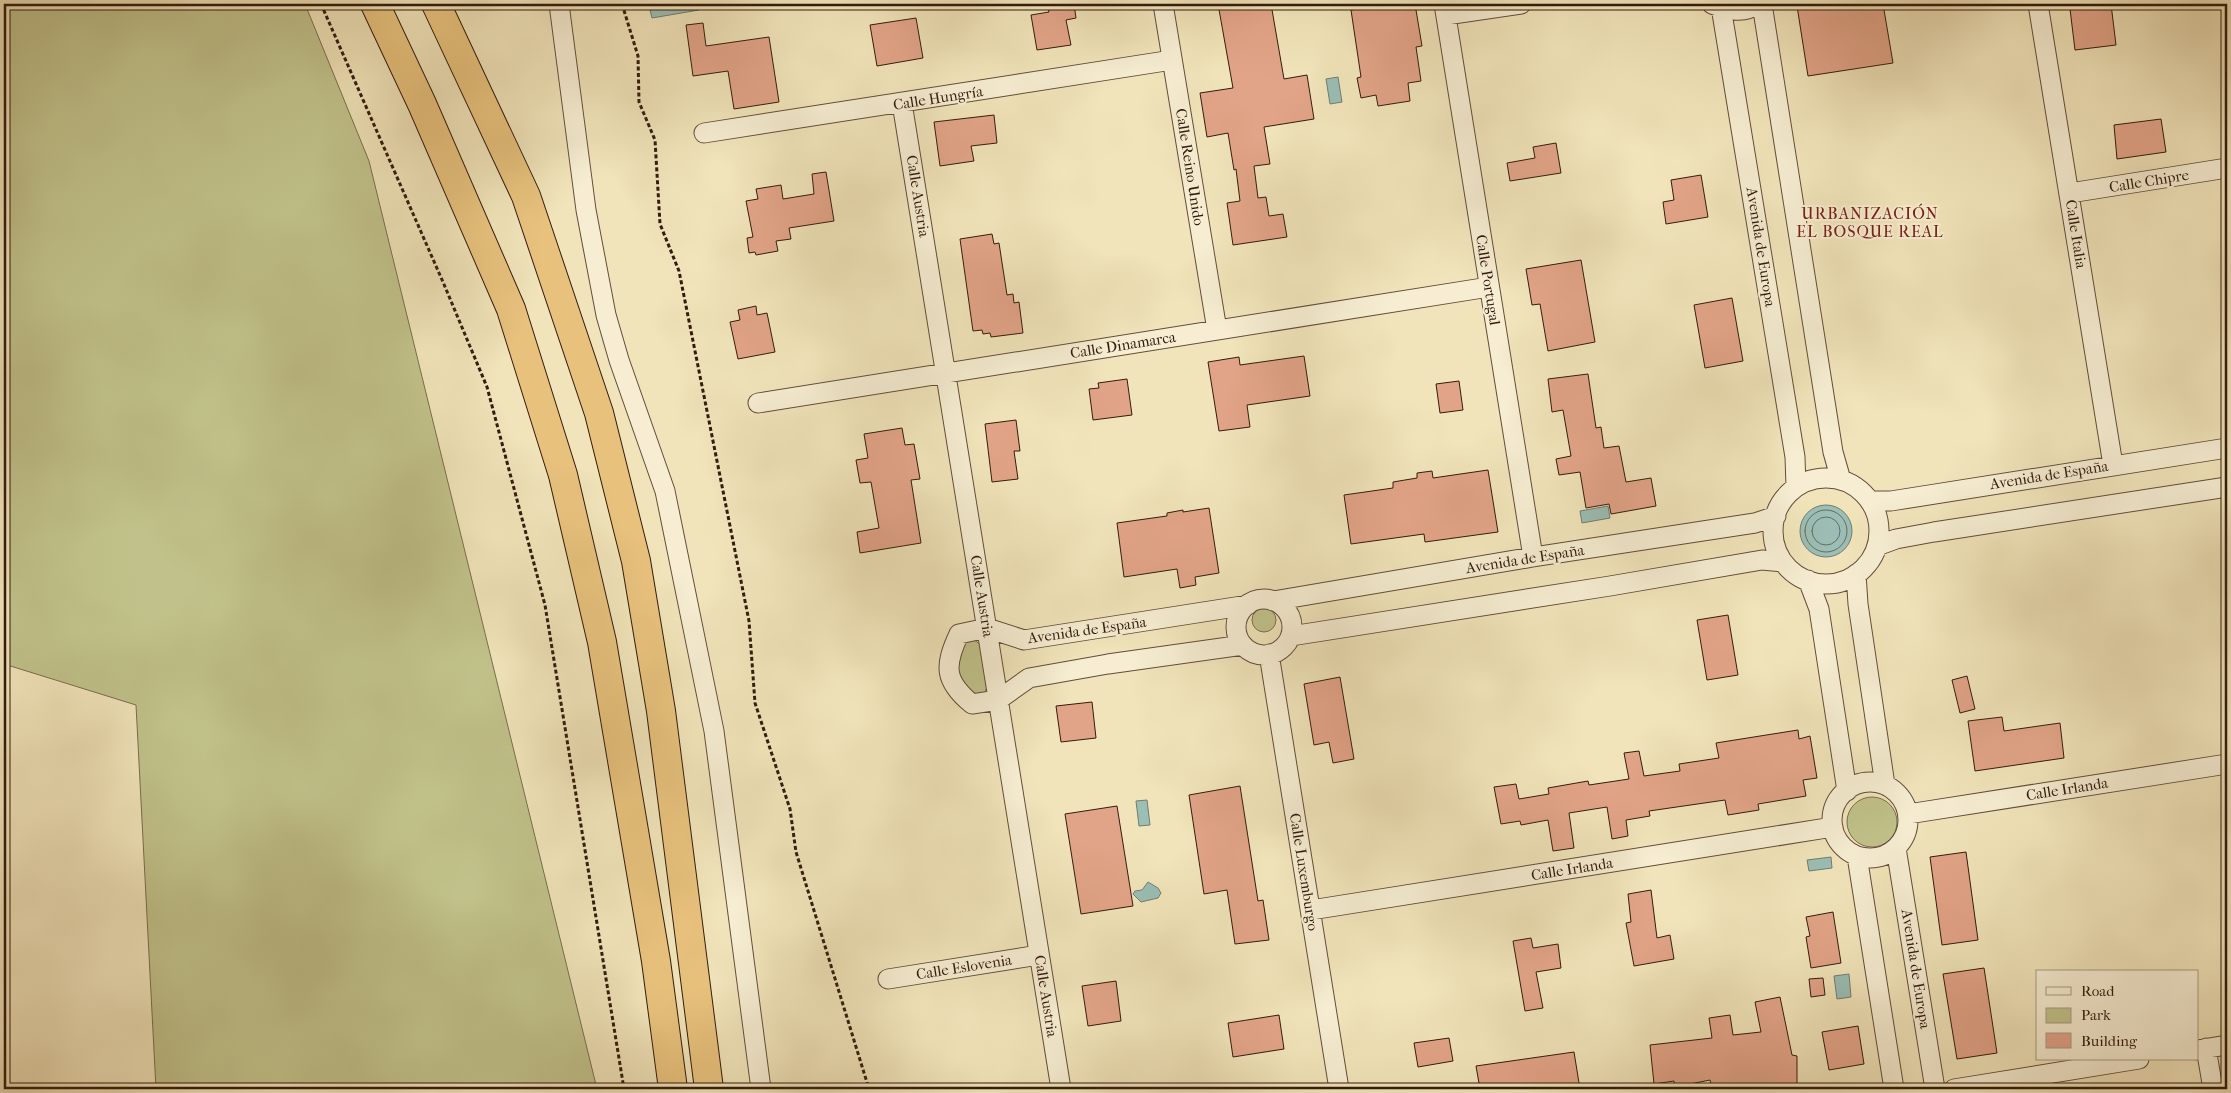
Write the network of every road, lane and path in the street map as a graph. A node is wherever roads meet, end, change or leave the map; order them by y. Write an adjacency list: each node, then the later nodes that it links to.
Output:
1 (321, 4): 56 (path)
2 (375, 4): 57 (highway)
3 (436, 4): 19 (highway)
4 (449, 4): 19 (highway)
5 (559, 4): 59 (street)
6 (622, 4): 60 (path)
7 (1163, 4): 14 (street, Calle Reino Unido)
8 (1521, 4): 13 (street)
9 (1757, 4): 12 (street)
10 (1762, 4): 26 (street)
11 (2038, 4): 18 (street, Calle Italia)
12 (1716, 5): 28 (street, Avenida de Europa)
13 (1446, 9): 20 (street, Calle Portugal)
14 (1172, 60): 15 (street, Calle Hungría); 21 (street, Calle Reino Unido)
15 (902, 103): 16 (street, Calle Hungría); 22 (street, Calle Austria)
16 (704, 133)
17 (2227, 168): 18 (street, Calle Chipre)
18 (2070, 193): 25 (street, Calle Italia)
19 (526, 196): 58 (highway)
20 (1489, 287): 21 (street, Calle Dinamarca); 32 (street, Calle Portugal)
21 (1217, 330): 22 (street, Calle Dinamarca)
22 (946, 373): 23 (street, Calle Dinamarca); 38 (street, Calle Austria)
23 (758, 403)
24 (2227, 448): 25 (street, Avenida de España)
25 (2113, 465): 29 (street, Avenida de España)
26 (1840, 480): 28 (street); 29 (street)
27 (2227, 487): 31 (street)
28 (1796, 488): 30 (street)
29 (1870, 500): 31 (street)
30 (1776, 516): 32 (street, Avenida de España); 33 (street)
31 (1877, 546): 34 (street)
32 (1533, 557): 36 (street, Avenida de España)
33 (1784, 562): 35 (street); 39 (street)
34 (1856, 574): 35 (street); 44 (street)
35 (1808, 580): 45 (street)
36 (1273, 601): 37 (street); 39 (street)
37 (1248, 605): 38 (street, Avenida de España); 40 (street)
38 (987, 628): 42 (street, Calle Austria); 42 (street)
39 (1290, 636): 41 (street)
40 (1243, 645): 41 (street); 42 (street)
41 (1269, 654): 50 (street, Calle Luxemburgo)
42 (998, 700): 51 (street, Calle Austria)
43 (2227, 764): 46 (street, Calle Irlanda)
44 (1885, 785): 45 (street); 46 (street)
45 (1847, 791): 47 (street)
46 (1908, 814): 48 (street)
47 (1833, 827): 49 (street); 50 (street, Calle Irlanda)
48 (1896, 848): 49 (street); 64 (street, Avenida de Europa)
49 (1857, 856): 63 (street)
50 (1311, 910): 62 (street, Calle Luxemburgo)
51 (1039, 955): 52 (street, Calle Eslovenia); 61 (street, Calle Austria)
52 (888, 979)
53 (2227, 1045): 54 (street)
54 (2202, 1049): 66 (street)
55 (2133, 1060): 65 (street)
56 (624, 1089)
57 (673, 1089)
58 (709, 1089)
59 (761, 1089)
60 (868, 1089)
61 (1061, 1089)
62 (1339, 1089)
63 (1894, 1089)
64 (1935, 1089)
65 (1954, 1089)
66 (2213, 1089)

